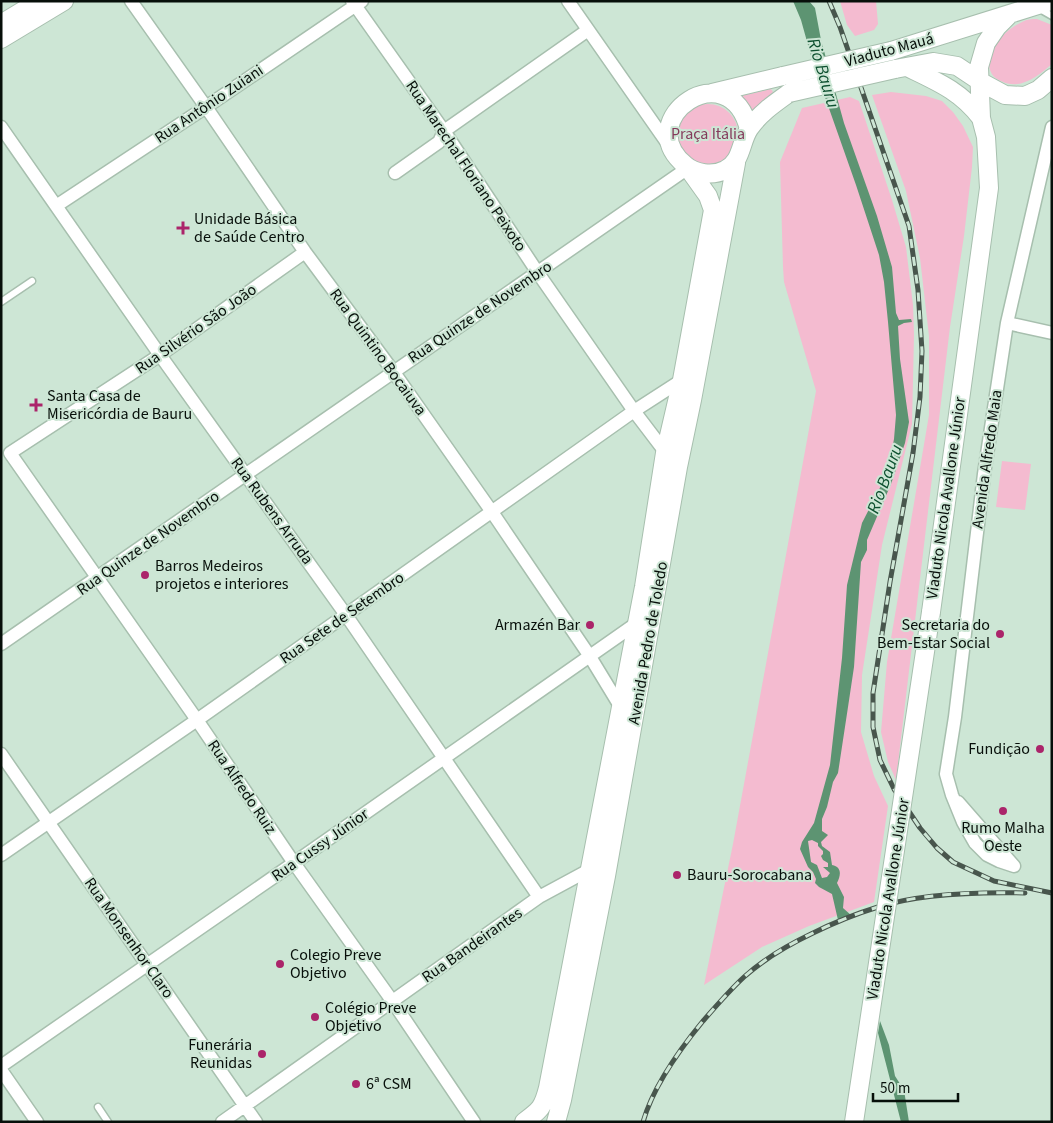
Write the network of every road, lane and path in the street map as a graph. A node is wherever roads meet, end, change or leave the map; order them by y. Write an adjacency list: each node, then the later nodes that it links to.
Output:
1 (39, 1): 9 (main road)
2 (64, 1): 11 (main road)
3 (130, 1): 16 (street, Rua Quintino Bocaiuva)
4 (568, 1): 10 (street)
5 (356, 3): 16 (street, Rua Antônio Zuiani); 21 (street, Rua Marechal Floriano Peixoto)
6 (1043, 4): 7 (main road); 8 (lane)
7 (1008, 16): 14 (main road, Viaduto Nicola Avallone Júnior); 15 (main road, Viaduto Mauá, bridge)
8 (1052, 16)
9 (1, 24)
10 (588, 30): 21 (street); 22 (street)
11 (1, 40)
12 (901, 68): 14 (main road, Viaduto Mauá); 17 (main road); 20 (main road, Viaduto Mauá, bridge)
13 (1052, 78): 14 (main road, Viaduto Mauá)
14 (980, 82): 17 (main road, Viaduto Nicola Avallone Júnior)
15 (712, 93): 20 (main road); 22 (main road)
16 (206, 107): 26 (street, Rua Antônio Zuiani); 27 (street, Rua Quintino Bocaiuva)
17 (981, 118): 72 (main road, Viaduto Nicola Avallone Júnior, bridge)
18 (1, 126): 26 (street, Rua Rubens Arruda)
19 (1052, 127): 31 (street, Avenida Alfredo Maia)
20 (749, 129): 23 (main road)
21 (444, 131): 25 (street); 28 (street, Rua Marechal Floriano Peixoto)
22 (672, 149): 24 (main road)
23 (736, 163): 24 (main road); 35 (main road, Avenida Pedro de Toledo)
24 (688, 168): 28 (street, Rua Quinze de Novembro); 35 (main road, Avenida Pedro de Toledo)
25 (395, 173)
26 (56, 206): 33 (street, Rua Rubens Arruda)
27 (305, 252): 33 (street, Rua Silvério São João); 34 (street, Rua Quintino Bocaiuva)
28 (538, 273): 34 (street, Rua Quinze de Novembro); 36 (street, Rua Marechal Floriano Peixoto)
29 (32, 281): 30 (lane)
30 (1, 302)
31 (1007, 323): 32 (street); 52 (street, Avenida Alfredo Maia)
32 (1052, 333)
33 (160, 355): 37 (street, Rua Silvério São João); 40 (street, Rua Rubens Arruda)
34 (393, 371): 40 (street, Rua Quinze de Novembro); 41 (street, Rua Quintino Bocaiuva)
35 (688, 380): 36 (street, Rua Sete de Setembro); 38 (main road, Avenida Pedro de Toledo); 39 (main road, Avenida Pedro de Toledo)
36 (634, 411): 38 (street, Rua Marechal Floriano Peixoto); 41 (street, Rua Sete de Setembro)
37 (10, 453): 42 (street, Rua Alfredo Ruiz)
38 (665, 453): 39 (street, Rua Marechal Floriano Peixoto); 43 (main road, Avenida Pedro de Toledo)
39 (678, 467): 43 (main road, Avenida Pedro de Toledo)
40 (246, 475): 42 (street, Rua Quinze de Novembro); 44 (street, Rua Rubens Arruda)
41 (492, 512): 44 (street, Rua Sete de Setembro); 47 (street, Rua Quintino Bocaiuva)
42 (98, 578): 46 (street, Rua Quinze de Novembro); 49 (street, Rua Alfredo Ruiz)
43 (650, 588): 45 (main road, Avenida Pedro de Toledo); 57 (main road, Avenida Pedro de Toledo)
44 (346, 615): 49 (street, Rua Sete de Setembro); 51 (street, Rua Rubens Arruda)
45 (637, 623): 47 (street, Rua Cussy Júnior); 48 (main road, Avenida Pedro de Toledo)
46 (1, 644)
47 (589, 655): 48 (street, Rua Quintino Bocaiuva); 51 (street, Rua Cussy Júnior)
48 (620, 706): 56 (main road, Avenida Pedro de Toledo)
49 (197, 720): 53 (street, Rua Sete de Setembro); 55 (street, Rua Alfredo Ruiz)
50 (1, 754): 53 (street, Rua Monsenhor Claro)
51 (443, 758): 55 (street, Rua Cussy Júnior); 58 (street, Rua Rubens Arruda)
52 (952, 795): 52 (street, Avenida Alfredo Maia)
53 (49, 822): 54 (street, Rua Sete de Setembro); 59 (street, Rua Monsenhor Claro)
54 (1, 855)
55 (294, 863): 59 (street, Rua Cussy Júnior); 60 (street, Rua Alfredo Ruiz)
56 (589, 870): 57 (street); 58 (street, Rua Bandeirantes); 70 (main road, Avenida Pedro de Toledo)
57 (606, 876): 71 (main road, Avenida Pedro de Toledo)
58 (539, 897): 60 (street, Rua Bandeirantes)
59 (148, 965): 61 (street, Rua Cussy Júnior); 63 (street, Rua Monsenhor Claro)
60 (393, 1002): 63 (street, Rua Bandeirantes); 69 (street, Rua Alfredo Ruiz)
61 (1, 1066)
62 (1, 1070): 65 (street)
63 (245, 1105): 67 (street, Rua Bandeirantes); 68 (street, Rua Monsenhor Claro)
64 (98, 1107): 66 (lane)
65 (37, 1122)
66 (108, 1122)
67 (222, 1122)
68 (256, 1122)
69 (474, 1122)
70 (524, 1122)
71 (556, 1122)
72 (854, 1122)

